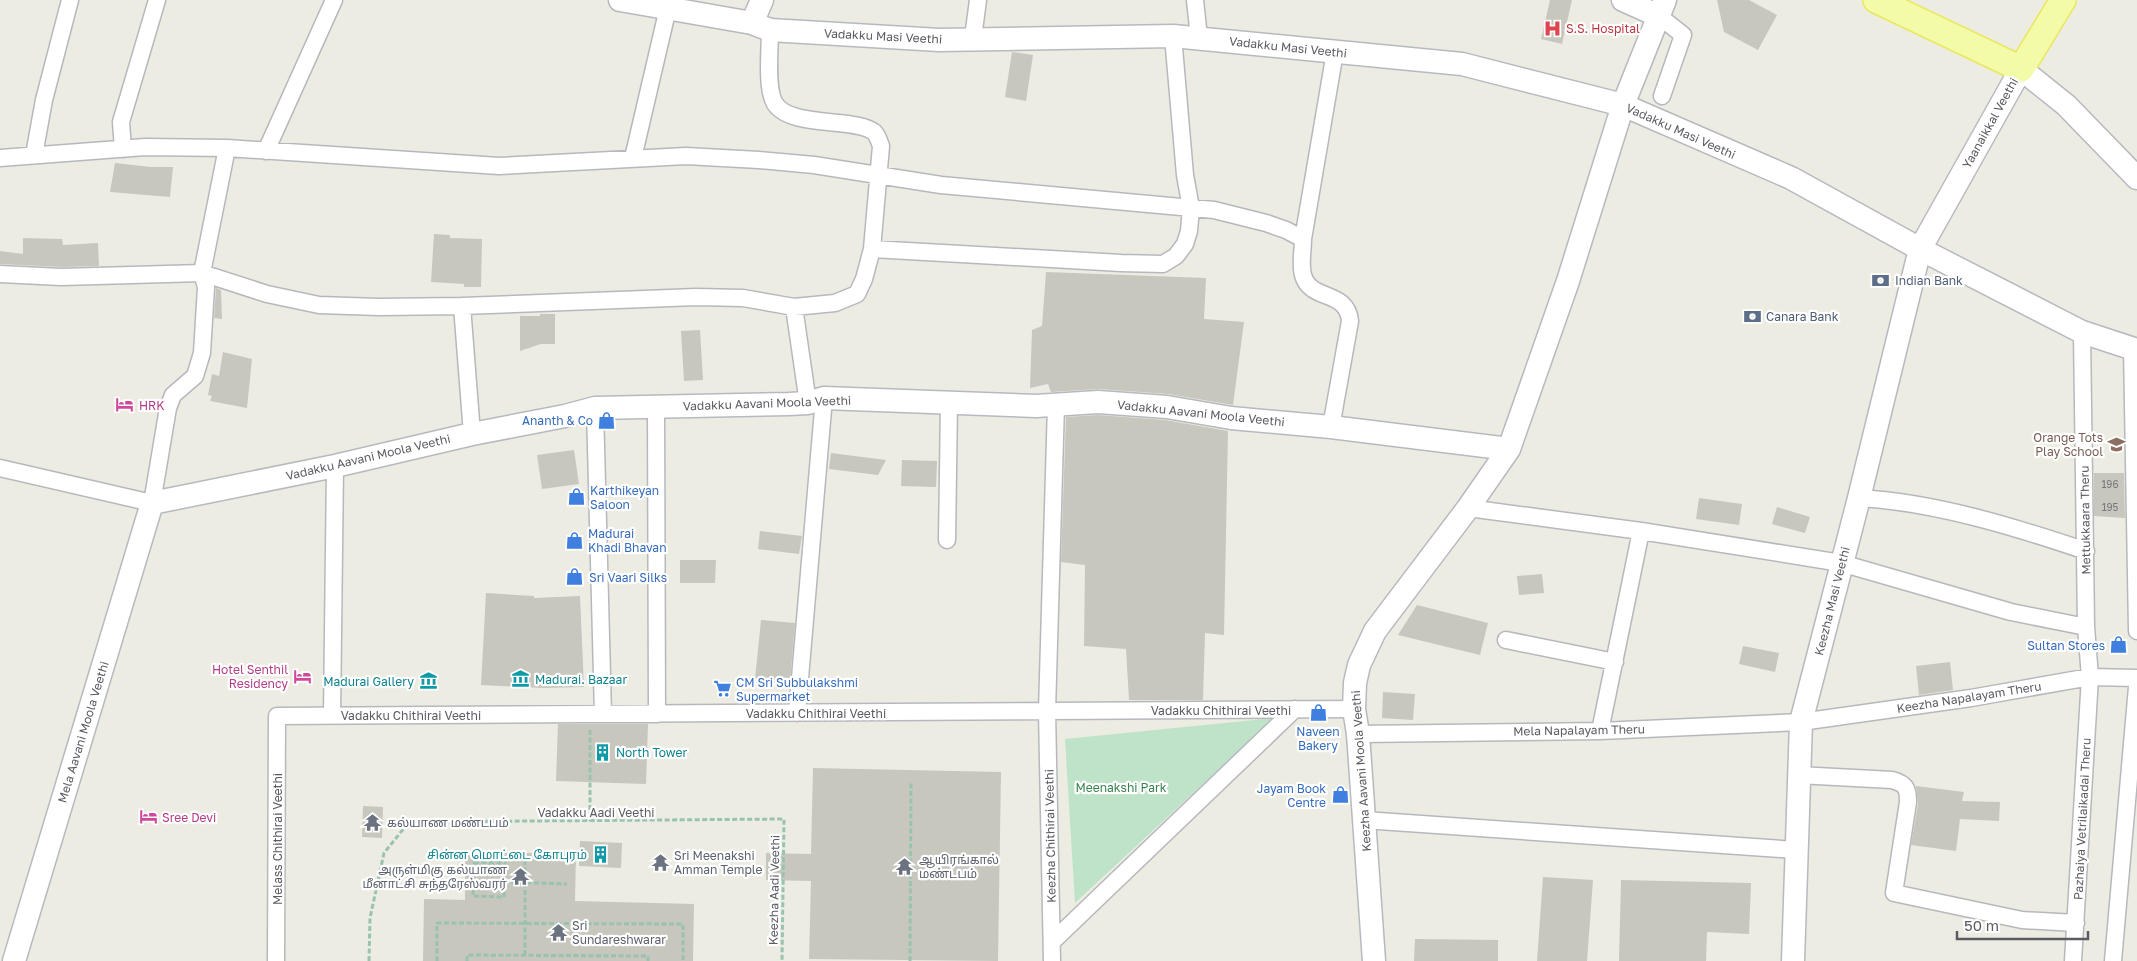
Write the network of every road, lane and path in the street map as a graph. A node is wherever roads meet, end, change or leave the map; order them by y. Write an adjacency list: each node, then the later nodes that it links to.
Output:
1 (70, 0): 24 (street)
2 (157, 0): 22 (street)
3 (334, 0): 23 (street)
4 (622, 0): 11 (main road, Vadakku Masi Veethi)
5 (762, 0): 13 (main road)
6 (978, 0): 15 (street)
7 (1195, 0): 16 (street)
8 (1623, 0): 12 (main road)
9 (1876, 0): 18 (main road)
10 (2063, 0): 18 (main road, Yaanaikkal Veethi)
11 (668, 8): 13 (main road, Vadakku Masi Veethi); 26 (street)
12 (1662, 8): 19 (street); 20 (main road, Keezha Aavani Moola Veethi)
13 (761, 26): 15 (main road, Vadakku Masi Veethi); 27 (street)
14 (1173, 36): 15 (main road, Vadakku Masi Veethi); 16 (main road, Vadakku Masi Veethi); 29 (street)
15 (973, 38)
16 (1200, 38): 17 (main road, Vadakku Masi Veethi)
17 (1335, 52): 20 (main road, Vadakku Masi Veethi); 30 (street)
18 (2021, 68): 28 (main road); 31 (main road, Yaanaikkal Veethi)
19 (1662, 96)
20 (1623, 105): 31 (main road, Vadakku Masi Veethi); 46 (main road, Keezha Aavani Moola Veethi)
21 (227, 148): 22 (street); 23 (street); 33 (street)
22 (122, 149): 24 (street)
23 (266, 152): 26 (street)
24 (34, 155): 25 (street)
25 (0, 158)
26 (633, 158): 27 (street)
27 (877, 176): 29 (street); 32 (street)
28 (2137, 178)
29 (1190, 208): 30 (street); 32 (street)
30 (1303, 239): 44 (street)
31 (1920, 248): 37 (main road, Vadakku Masi Veethi); 49 (main road, Keezha Masi Veethi)
32 (872, 249): 36 (street)
33 (202, 272): 34 (street); 35 (street); 50 (street)
34 (0, 274)
35 (462, 306): 36 (street); 45 (street)
36 (794, 308): 39 (street)
37 (2082, 332): 38 (main road, Vadakku Masi Veethi); 54 (street, Mettukkaara Theru)
38 (2134, 349): 57 (street)
39 (816, 401): 40 (main road, Vadakku Aavani Moola Veethi); 42 (main road, Vadakku Aavani Moola Veethi); 66 (street)
40 (949, 403): 41 (main road, Vadakku Aavani Moola Veethi); 53 (street)
41 (1056, 405): 44 (main road, Vadakku Aavani Moola Veethi); 65 (street, Keezha Chithirai Veethi)
42 (656, 406): 43 (main road, Vadakku Aavani Moola Veethi); 68 (street)
43 (595, 408): 45 (main road, Vadakku Aavani Moola Veethi); 67 (street)
44 (1331, 427): 46 (main road, Vadakku Aavani Moola Veethi)
45 (472, 434): 47 (main road, Vadakku Aavani Moola Veethi)
46 (1509, 449): 51 (main road, Keezha Aavani Moola Veethi)
47 (336, 466): 50 (main road, Vadakku Aavani Moola Veethi); 70 (street)
48 (0, 468): 50 (street)
49 (1859, 498): 54 (street); 55 (main road, Keezha Masi Veethi)
50 (152, 503): 88 (main road, Mela Aavani Moola Veethi)
51 (1468, 508): 52 (street); 64 (main road, Keezha Aavani Moola Veethi)
52 (1641, 531): 55 (street); 59 (street)
53 (947, 540)
54 (2086, 551): 56 (street, Mettukkaara Theru)
55 (1841, 563): 56 (street); 71 (main road, Keezha Masi Veethi)
56 (2086, 627): 60 (street, Mettukkaara Theru)
57 (2137, 631)
58 (1506, 640): 59 (street)
59 (1615, 662): 72 (street)
60 (2090, 677): 61 (street, Keezha Napalayam Theru); 71 (street, Keezha Napalayam Theru); 85 (street, Pazhaiya Vetrilaikadai Theru)
61 (2137, 678)
62 (2137, 687): 101 (street)
63 (1295, 709): 64 (street, Vadakku Chithirai Veethi); 65 (street, Vadakku Chithirai Veethi); 86 (street)
64 (1354, 709): 73 (main road, Keezha Aavani Moola Veethi)
65 (1047, 711): 66 (street, Vadakku Chithirai Veethi); 86 (street, Keezha Chithirai Veethi)
66 (797, 713): 68 (street, Vadakku Chithirai Veethi)
67 (597, 714): 68 (street, Vadakku Chithirai Veethi); 70 (street, Vadakku Chithirai Veethi); 78 (path)
68 (657, 714)
69 (277, 716): 70 (street, Vadakku Chithirai Veethi); 89 (street, Melass Chithirai Veethi)
70 (332, 716)
71 (1801, 722): 72 (street, Mela Napalayam Theru); 74 (main road, Keezha Masi Veethi)
72 (1600, 731): 73 (street, Mela Napalayam Theru)
73 (1358, 734): 77 (main road, Keezha Aavani Moola Veethi)
74 (1798, 775): 79 (main road, Keezha Masi Veethi); 85 (street)
75 (912, 783): 96 (path)
76 (784, 819): 78 (path, Vadakku Aadi Veethi); 95 (path, Keezha Aadi Veethi)
77 (1364, 820): 79 (street); 98 (main road, Keezha Aavani Moola Veethi)
78 (590, 821): 90 (path, Vadakku Aadi Veethi)
79 (1796, 850): 99 (main road, Keezha Masi Veethi)
80 (525, 859): 82 (path)
81 (504, 882): 81 (path); 82 (path)
82 (525, 883): 83 (path); 84 (path)
83 (567, 884)
84 (525, 923): 87 (path); 91 (path); 94 (path)
85 (2076, 923): 100 (street, Pazhaiya Vetrilaikadai Theru)
86 (1052, 942): 97 (street, Keezha Chithirai Veethi)
87 (525, 956): 92 (path); 93 (path)
88 (14, 961)
89 (276, 961)
90 (369, 961)
91 (437, 961)
92 (467, 961)
93 (648, 961)
94 (683, 961)
95 (782, 961)
96 (910, 961)
97 (1052, 961)
98 (1374, 961)
99 (1793, 961)
100 (2073, 961)
101 (2113, 961)

